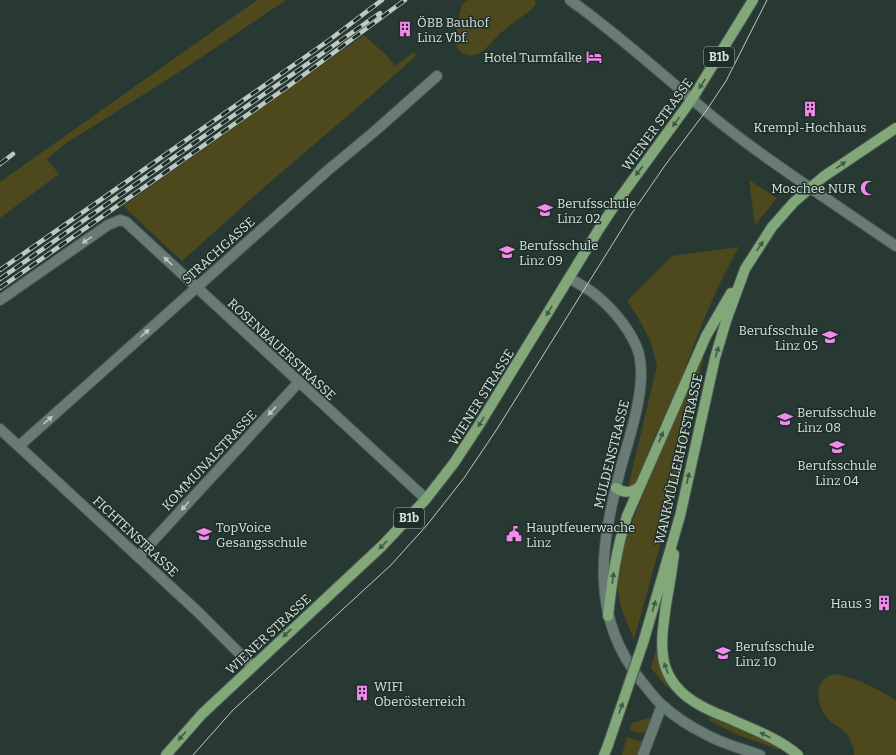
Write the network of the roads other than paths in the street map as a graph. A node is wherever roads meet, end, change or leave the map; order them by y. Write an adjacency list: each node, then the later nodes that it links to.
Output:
1 (570, 0): 4 (street)
2 (753, 0): 4 (main road, WIENER STRASSE / B1b, one-way to 4)
3 (437, 76): 10 (street, STRACHGASSE)
4 (692, 99): 6 (street); 8 (main road, WIENER STRASSE / B1b, one-way to 8)
5 (896, 128): 6 (main road, WANKMÜLLERHOFSTRASSE, one-way to 5)
6 (809, 187): 7 (street); 9 (main road, WANKMÜLLERHOFSTRASSE, one-way to 6)
7 (896, 246)
8 (569, 278): 16 (street, MULDENSTRASSE); 17 (main road, WIENER STRASSE / B1b, one-way to 17)
9 (740, 280): 15 (main road, one-way to 9); 18 (main road, WANKMÜLLERHOFSTRASSE, one-way to 9)
10 (196, 287): 11 (street, ROSENBAUERSTRASSE, one-way to 11); 12 (street, ROSENBAUERSTRASSE); 14 (street, STRACHGASSE, one-way to 10)
11 (0, 300)
12 (299, 382): 17 (street, ROSENBAUERSTRASSE); 19 (street, KOMMUNALSTRASSE, one-way to 19)
13 (0, 429): 14 (street, FICHTENSTRASSE)
14 (19, 446): 19 (street, FICHTENSTRASSE)
15 (640, 486): 16 (main road); 20 (main road, one-way to 15)
16 (616, 488): 20 (street, MULDENSTRASSE)
17 (426, 499): 21 (main road, WIENER STRASSE / B1b, one-way to 21)
18 (680, 516): 23 (main road, WANKMÜLLERHOFSTRASSE, one-way to 18, bridge); 27 (main road, one-way to 18)
19 (139, 556): 21 (street, FICHTENSTRASSE)
20 (608, 616): 22 (street, MULDENSTRASSE)
21 (252, 666): 24 (main road, WIENER STRASSE / B1b, one-way to 24)
22 (662, 705): 25 (street); 26 (street, MULDENSTRASSE)
23 (606, 750)
24 (166, 755)
25 (643, 755)
26 (760, 755)
27 (798, 755)

